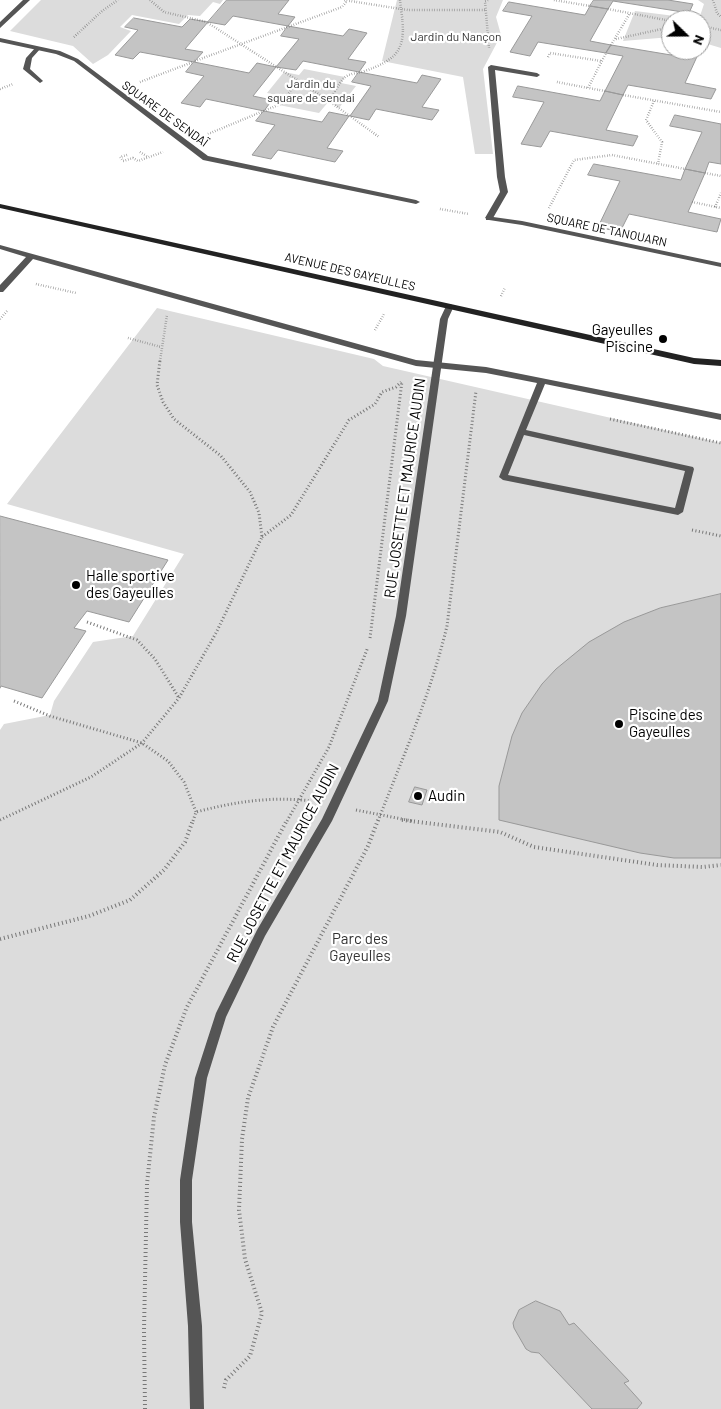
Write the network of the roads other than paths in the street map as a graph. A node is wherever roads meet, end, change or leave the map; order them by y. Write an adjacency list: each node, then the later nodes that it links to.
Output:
1 (27, 0): 2 (street)
2 (0, 26)
3 (0, 40): 4 (street, SQUARE DE SENDAÏ)
4 (38, 48): 6 (street); 7 (street, SQUARE DE SENDAÏ)
5 (537, 75): 11 (street, SQUARE DE TANOUARN)
6 (40, 81)
7 (416, 202)
8 (1, 207): 13 (street, AVENUE DES GAYEULLES)
9 (0, 247): 10 (street)
10 (31, 256): 12 (street); 16 (street)
11 (721, 265)
12 (0, 290)
13 (450, 306): 14 (street, AVENUE DES GAYEULLES); 16 (street, RUE JOSETTE ET MAURICE AUDIN)
14 (694, 361): 15 (street, AVENUE DES GAYEULLES); 17 (street, AVENUE DES GAYEULLES)
15 (721, 363)
16 (438, 365): 18 (street); 21 (street, RUE JOSETTE ET MAURICE AUDIN)
17 (721, 371)
18 (542, 381): 19 (street); 20 (street)
19 (721, 417)
20 (521, 432): 20 (street)
21 (196, 1409)

